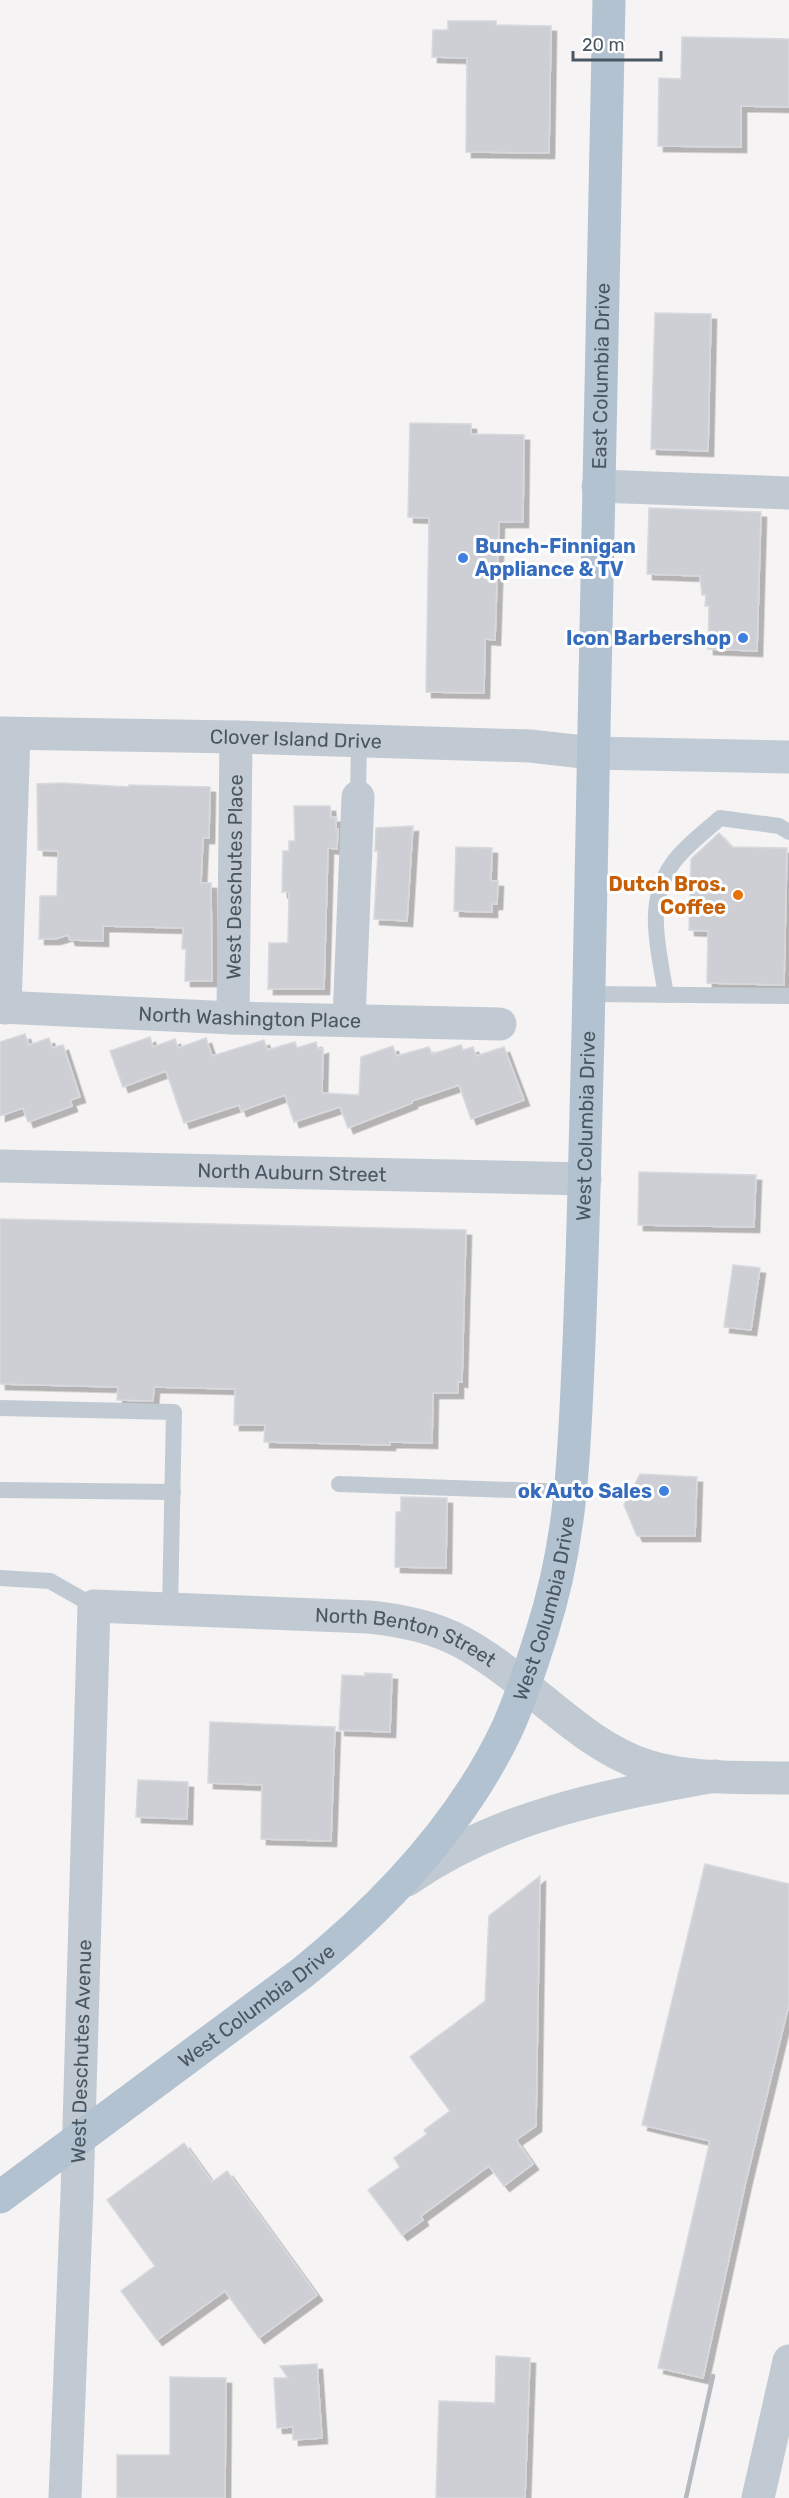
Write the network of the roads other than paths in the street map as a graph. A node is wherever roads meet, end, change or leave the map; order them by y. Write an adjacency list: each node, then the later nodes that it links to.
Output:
1 (609, 0): 2 (main road, East Columbia Drive)
2 (598, 486): 3 (street); 7 (main road, East Columbia Drive)
3 (789, 493)
4 (7, 734): 5 (street, Clover Island Drive); 14 (street)
5 (236, 737): 6 (street, Clover Island Drive); 15 (street, West Deschutes Place)
6 (359, 741): 7 (street, Clover Island Drive); 9 (lane)
7 (592, 753): 8 (main road); 11 (main road, West Columbia Drive)
8 (789, 757)
9 (358, 797): 16 (street)
10 (789, 832): 12 (lane)
11 (589, 994): 12 (lane); 19 (main road, West Columbia Drive)
12 (666, 995): 13 (lane)
13 (789, 996)
14 (2, 1007): 15 (street, North Washington Place)
15 (232, 1018): 16 (street, North Washington Place)
16 (349, 1020): 17 (street, North Washington Place)
17 (500, 1024)
18 (0, 1166): 19 (street, North Auburn Street)
19 (585, 1179): 24 (main road, West Columbia Drive)
20 (0, 1408): 23 (lane)
21 (339, 1484): 24 (lane)
22 (0, 1490): 23 (lane)
23 (173, 1492): 27 (lane)
24 (572, 1492): 28 (main road, West Columbia Drive)
25 (0, 1578): 26 (lane)
26 (94, 1606): 27 (street, North Benton Street); 32 (street, West Deschutes Avenue)
27 (170, 1609): 28 (street, North Benton Street)
28 (524, 1685): 29 (street, North Benton Street); 31 (main road, West Columbia Drive)
29 (715, 1776): 30 (street, North Benton Street); 31 (street)
30 (789, 1778)
31 (396, 1887): 32 (main road, West Columbia Drive)
32 (77, 2140): 33 (main road, West Columbia Drive); 35 (street, West Deschutes Avenue)
33 (0, 2197)
34 (789, 2361): 36 (street)
35 (65, 2498)
36 (758, 2498)

